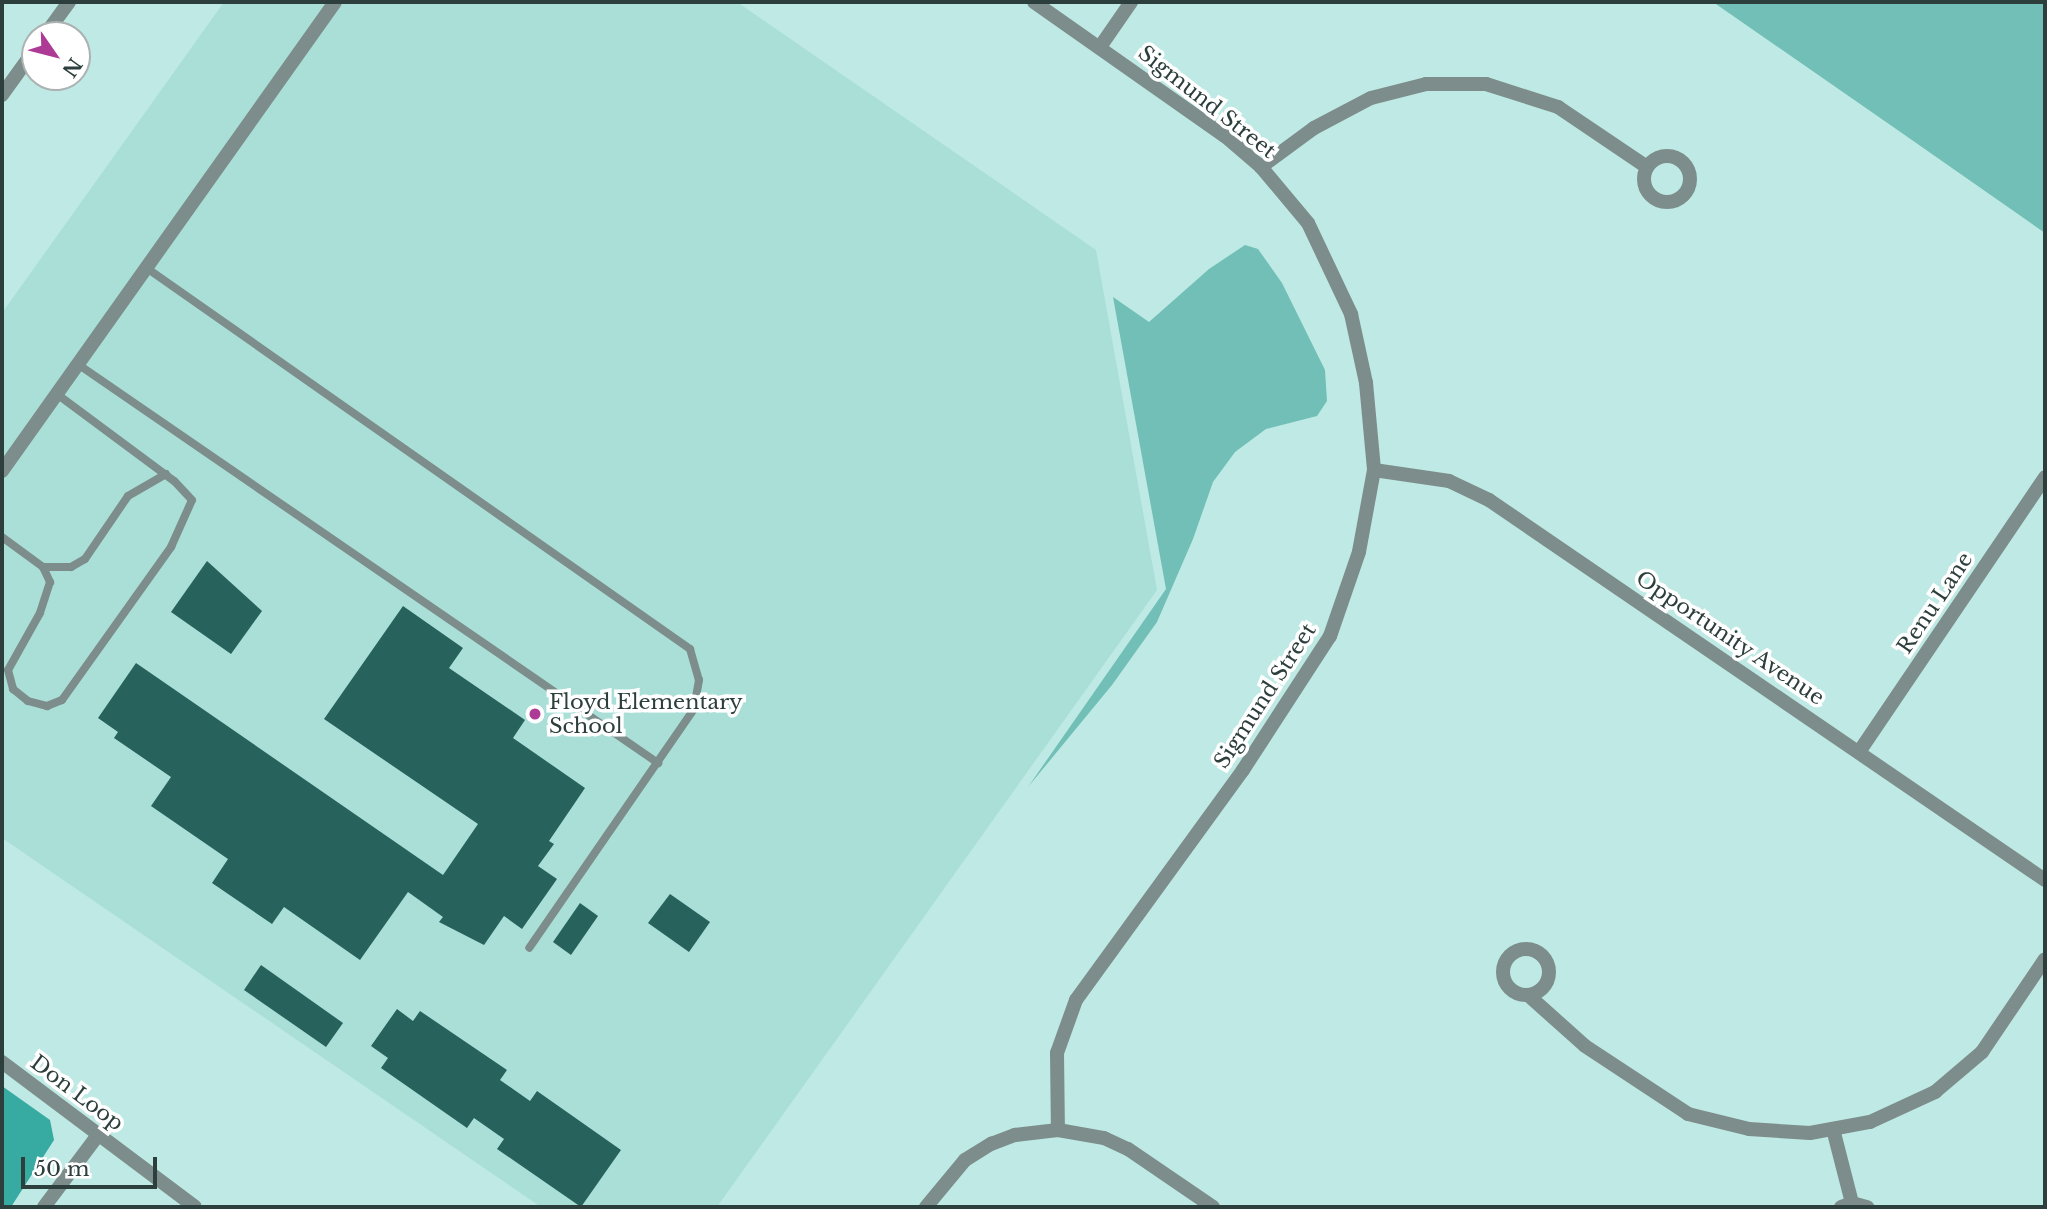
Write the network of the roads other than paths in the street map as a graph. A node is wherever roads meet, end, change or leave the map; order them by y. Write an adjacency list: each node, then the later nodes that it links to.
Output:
1 (69, 2): 5 (street)
2 (335, 2): 11 (street)
3 (1034, 2): 6 (street, Sigmund Street)
4 (1131, 2): 6 (street)
5 (55, 21)
6 (1100, 47): 9 (street, Sigmund Street)
7 (21, 69): 8 (street)
8 (2, 95)
9 (1261, 167): 10 (street); 14 (street, Sigmund Street)
10 (1647, 167)
11 (148, 269): 12 (street); 21 (lane)
12 (79, 365): 13 (street); 21 (lane)
13 (57, 394): 15 (street); 16 (lane)
14 (1374, 470): 20 (street, Opportunity Avenue); 28 (street, Sigmund Street)
15 (2, 471)
16 (166, 474): 19 (lane); 19 (lane)
17 (2045, 477): 20 (street, Renu Lane)
18 (2, 537): 19 (lane)
19 (43, 567)
20 (1859, 752): 22 (street, Opportunity Avenue)
21 (658, 763): 23 (lane)
22 (2045, 880)
23 (529, 948)
24 (2045, 958): 27 (street)
25 (1528, 995): 27 (street)
26 (2, 1062): 29 (street, Don Loop)
27 (1833, 1129): 30 (street)
28 (1058, 1130): 33 (street); 34 (street)
29 (99, 1135): 31 (street); 32 (street, Don Loop)
30 (1847, 1205): 35 (street)
31 (44, 1207)
32 (195, 1207)
33 (926, 1207)
34 (1213, 1207)
35 (1867, 1207)

